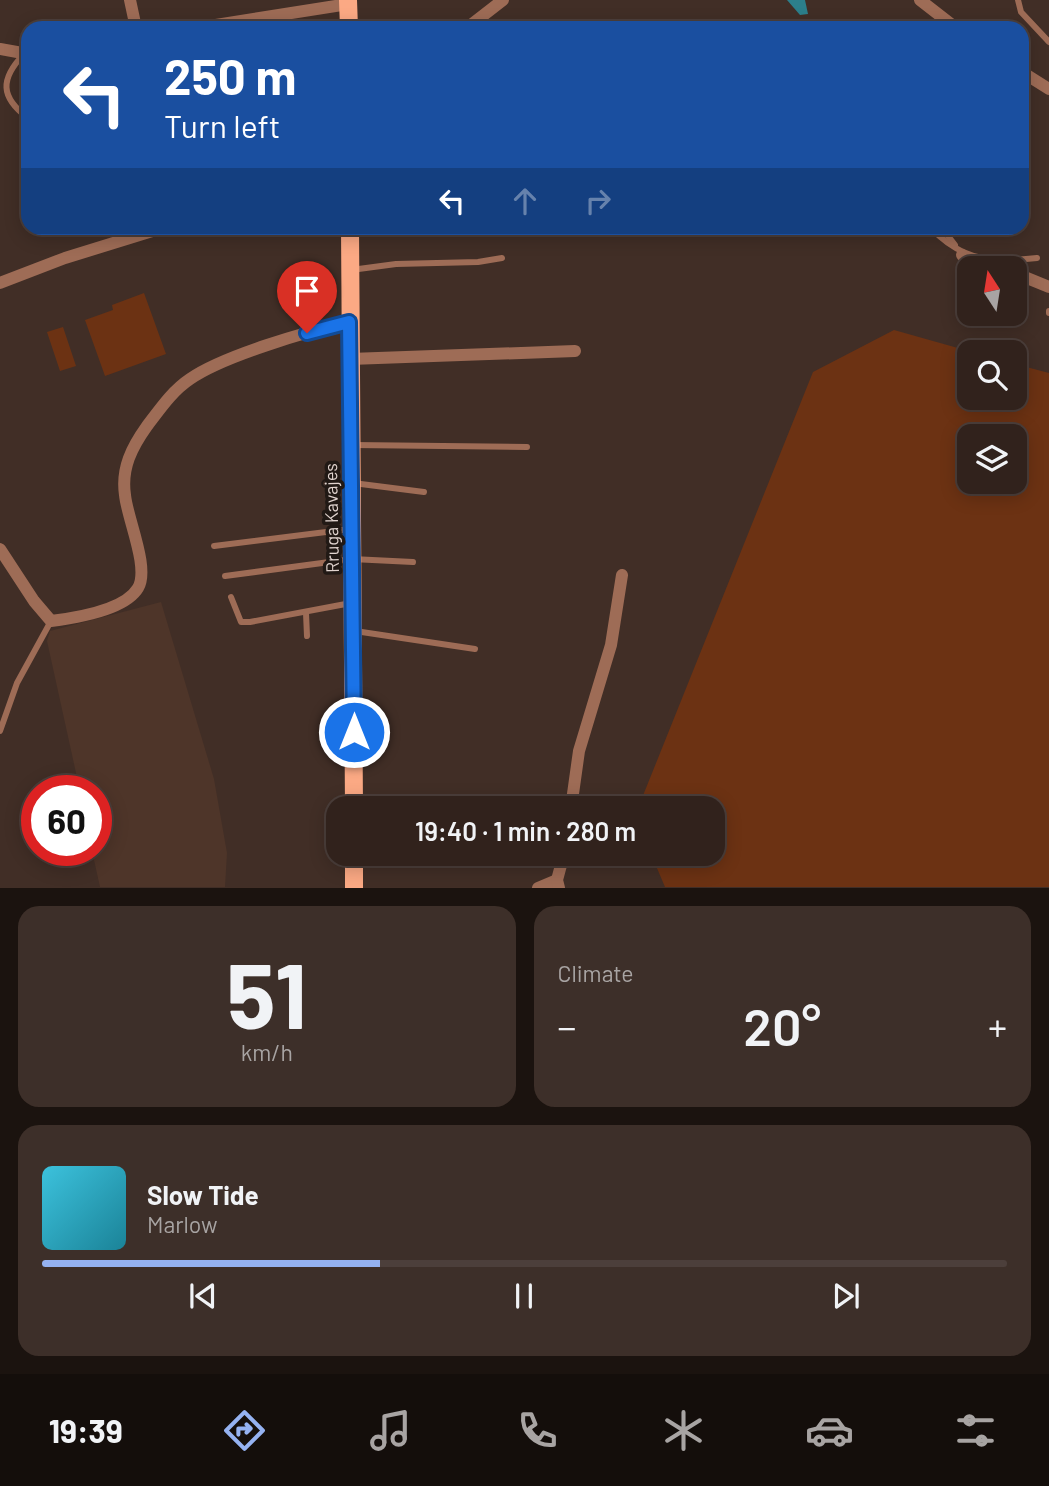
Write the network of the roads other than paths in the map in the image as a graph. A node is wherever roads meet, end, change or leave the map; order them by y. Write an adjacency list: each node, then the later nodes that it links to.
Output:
1 (130, 0): 6 (street)
2 (503, 0): 9 (street)
3 (920, 0): 10 (street)
4 (1018, 0): 11 (lane)
5 (348, 2): 7 (street); 8 (main road)
6 (134, 21)
7 (238, 21)
8 (349, 21)
9 (476, 21)
10 (947, 21)
11 (1049, 42)
12 (0, 49): 13 (street)
13 (21, 53)
14 (21, 59): 17 (lane)
15 (1029, 76): 16 (street)
16 (1049, 89)
17 (21, 113)
18 (139, 235): 27 (street)
19 (350, 235): 25 (main road, Rruga Kavajes)
20 (939, 235): 22 (lane)
21 (947, 235): 22 (lane)
22 (962, 255): 24 (lane)
23 (502, 258): 25 (lane)
24 (1037, 258)
25 (350, 271): 29 (main road, Rruga Kavajes)
26 (1027, 278): 28 (street)
27 (0, 283)
28 (1049, 287)
29 (349, 322): 31 (main road, Rruga Kavajes); 46 (street)
30 (575, 351): 31 (street)
31 (350, 359): 32 (main road, Rruga Kavajes)
32 (351, 445): 33 (lane); 34 (main road, Rruga Kavajes)
33 (527, 447)
34 (351, 483): 35 (lane); 36 (main road, Rruga Kavajes)
35 (424, 492)
36 (352, 529): 37 (lane); 39 (main road, Rruga Kavajes)
37 (214, 546)
38 (0, 549): 46 (street)
39 (352, 559): 40 (lane); 42 (lane); 44 (main road, Rruga Kavajes)
40 (413, 562)
41 (622, 575): 52 (street)
42 (225, 576)
43 (232, 597): 45 (lane)
44 (353, 603): 45 (lane); 47 (main road, Rruga Kavajes)
45 (306, 613): 48 (lane)
46 (51, 621): 50 (lane)
47 (353, 631): 49 (lane); 51 (main road, Rruga Kavajes)
48 (307, 636)
49 (475, 649)
50 (0, 731)
51 (354, 796)
52 (573, 796)
53 (354, 866): 55 (main road)
54 (558, 883): 56 (street)
55 (354, 887)
56 (538, 887)

